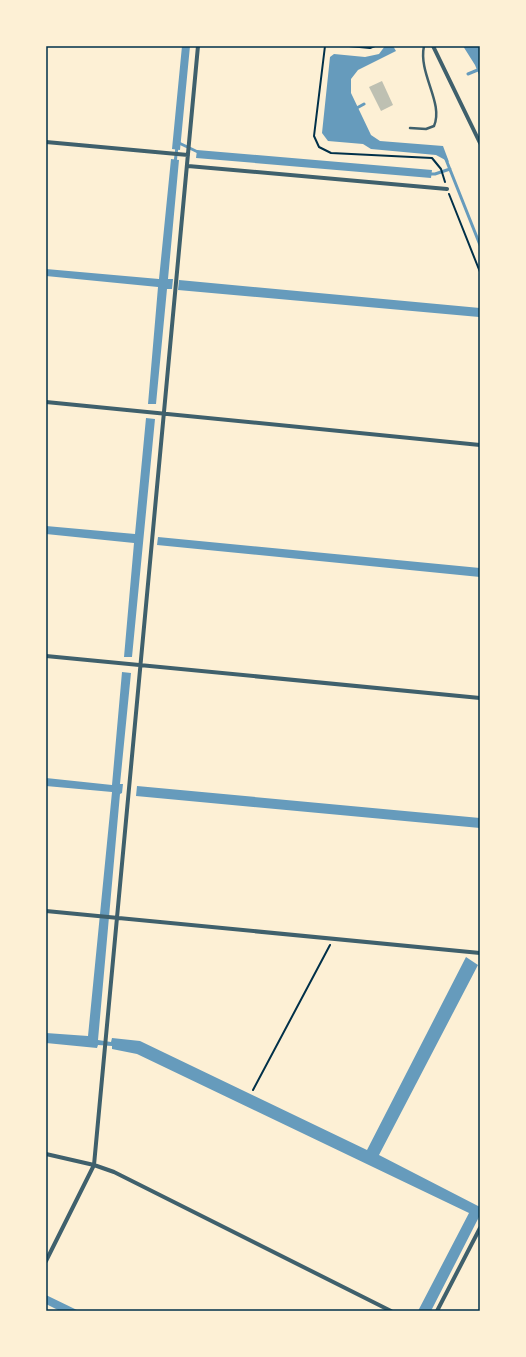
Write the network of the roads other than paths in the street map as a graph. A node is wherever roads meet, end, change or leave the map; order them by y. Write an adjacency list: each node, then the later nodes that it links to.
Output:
1 (198, 46): 7 (street)
2 (424, 46): 4 (lane)
3 (433, 46): 6 (street)
4 (410, 128)
5 (46, 142): 7 (street)
6 (480, 143)
7 (188, 153): 8 (street)
8 (188, 166): 9 (street); 11 (street)
9 (448, 188)
10 (46, 402): 11 (street)
11 (164, 413): 12 (street); 14 (street)
12 (480, 444)
13 (46, 656): 14 (street)
14 (139, 666): 15 (street); 17 (street)
15 (480, 698)
16 (46, 911): 17 (street)
17 (115, 918): 18 (street); 20 (street)
18 (480, 953)
19 (46, 1154): 20 (street)
20 (94, 1165): 22 (street); 23 (street)
21 (480, 1228): 24 (street)
22 (46, 1261)
23 (391, 1311)
24 (437, 1311)

